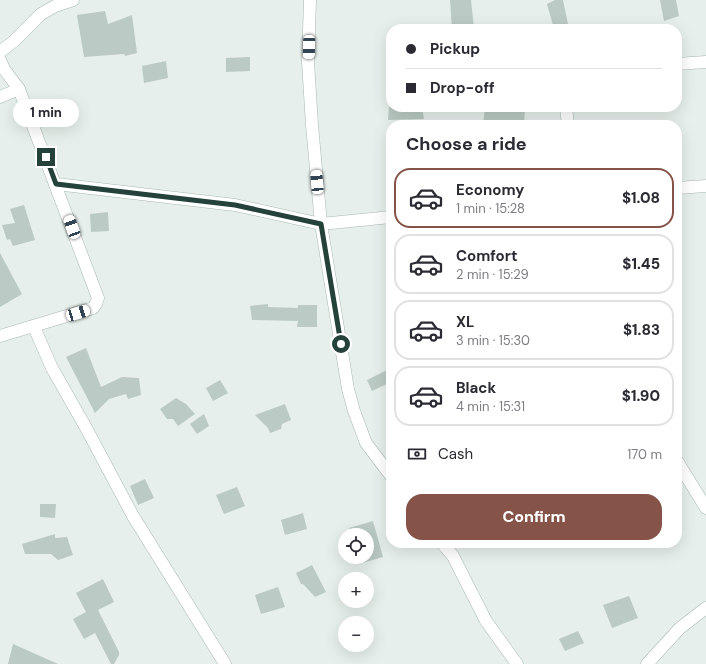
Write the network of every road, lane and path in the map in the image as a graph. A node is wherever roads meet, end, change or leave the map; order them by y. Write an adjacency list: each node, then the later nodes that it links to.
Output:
1 (73, 0): 3 (street)
2 (310, 0): 13 (street)
3 (0, 52)
4 (0, 60): 7 (street)
5 (706, 62): 6 (street)
6 (682, 64)
7 (20, 89): 8 (street); 9 (street)
8 (0, 97)
9 (56, 184): 13 (street); 14 (street)
10 (706, 186): 11 (street)
11 (682, 188)
12 (386, 218): 13 (street)
13 (321, 224): 16 (street)
14 (34, 327): 15 (street); 21 (street)
15 (0, 336)
16 (386, 469)
17 (682, 469): 18 (street)
18 (706, 508)
19 (446, 548): 22 (street)
20 (706, 608): 23 (street)
21 (225, 664)
22 (517, 664)
23 (647, 664)

